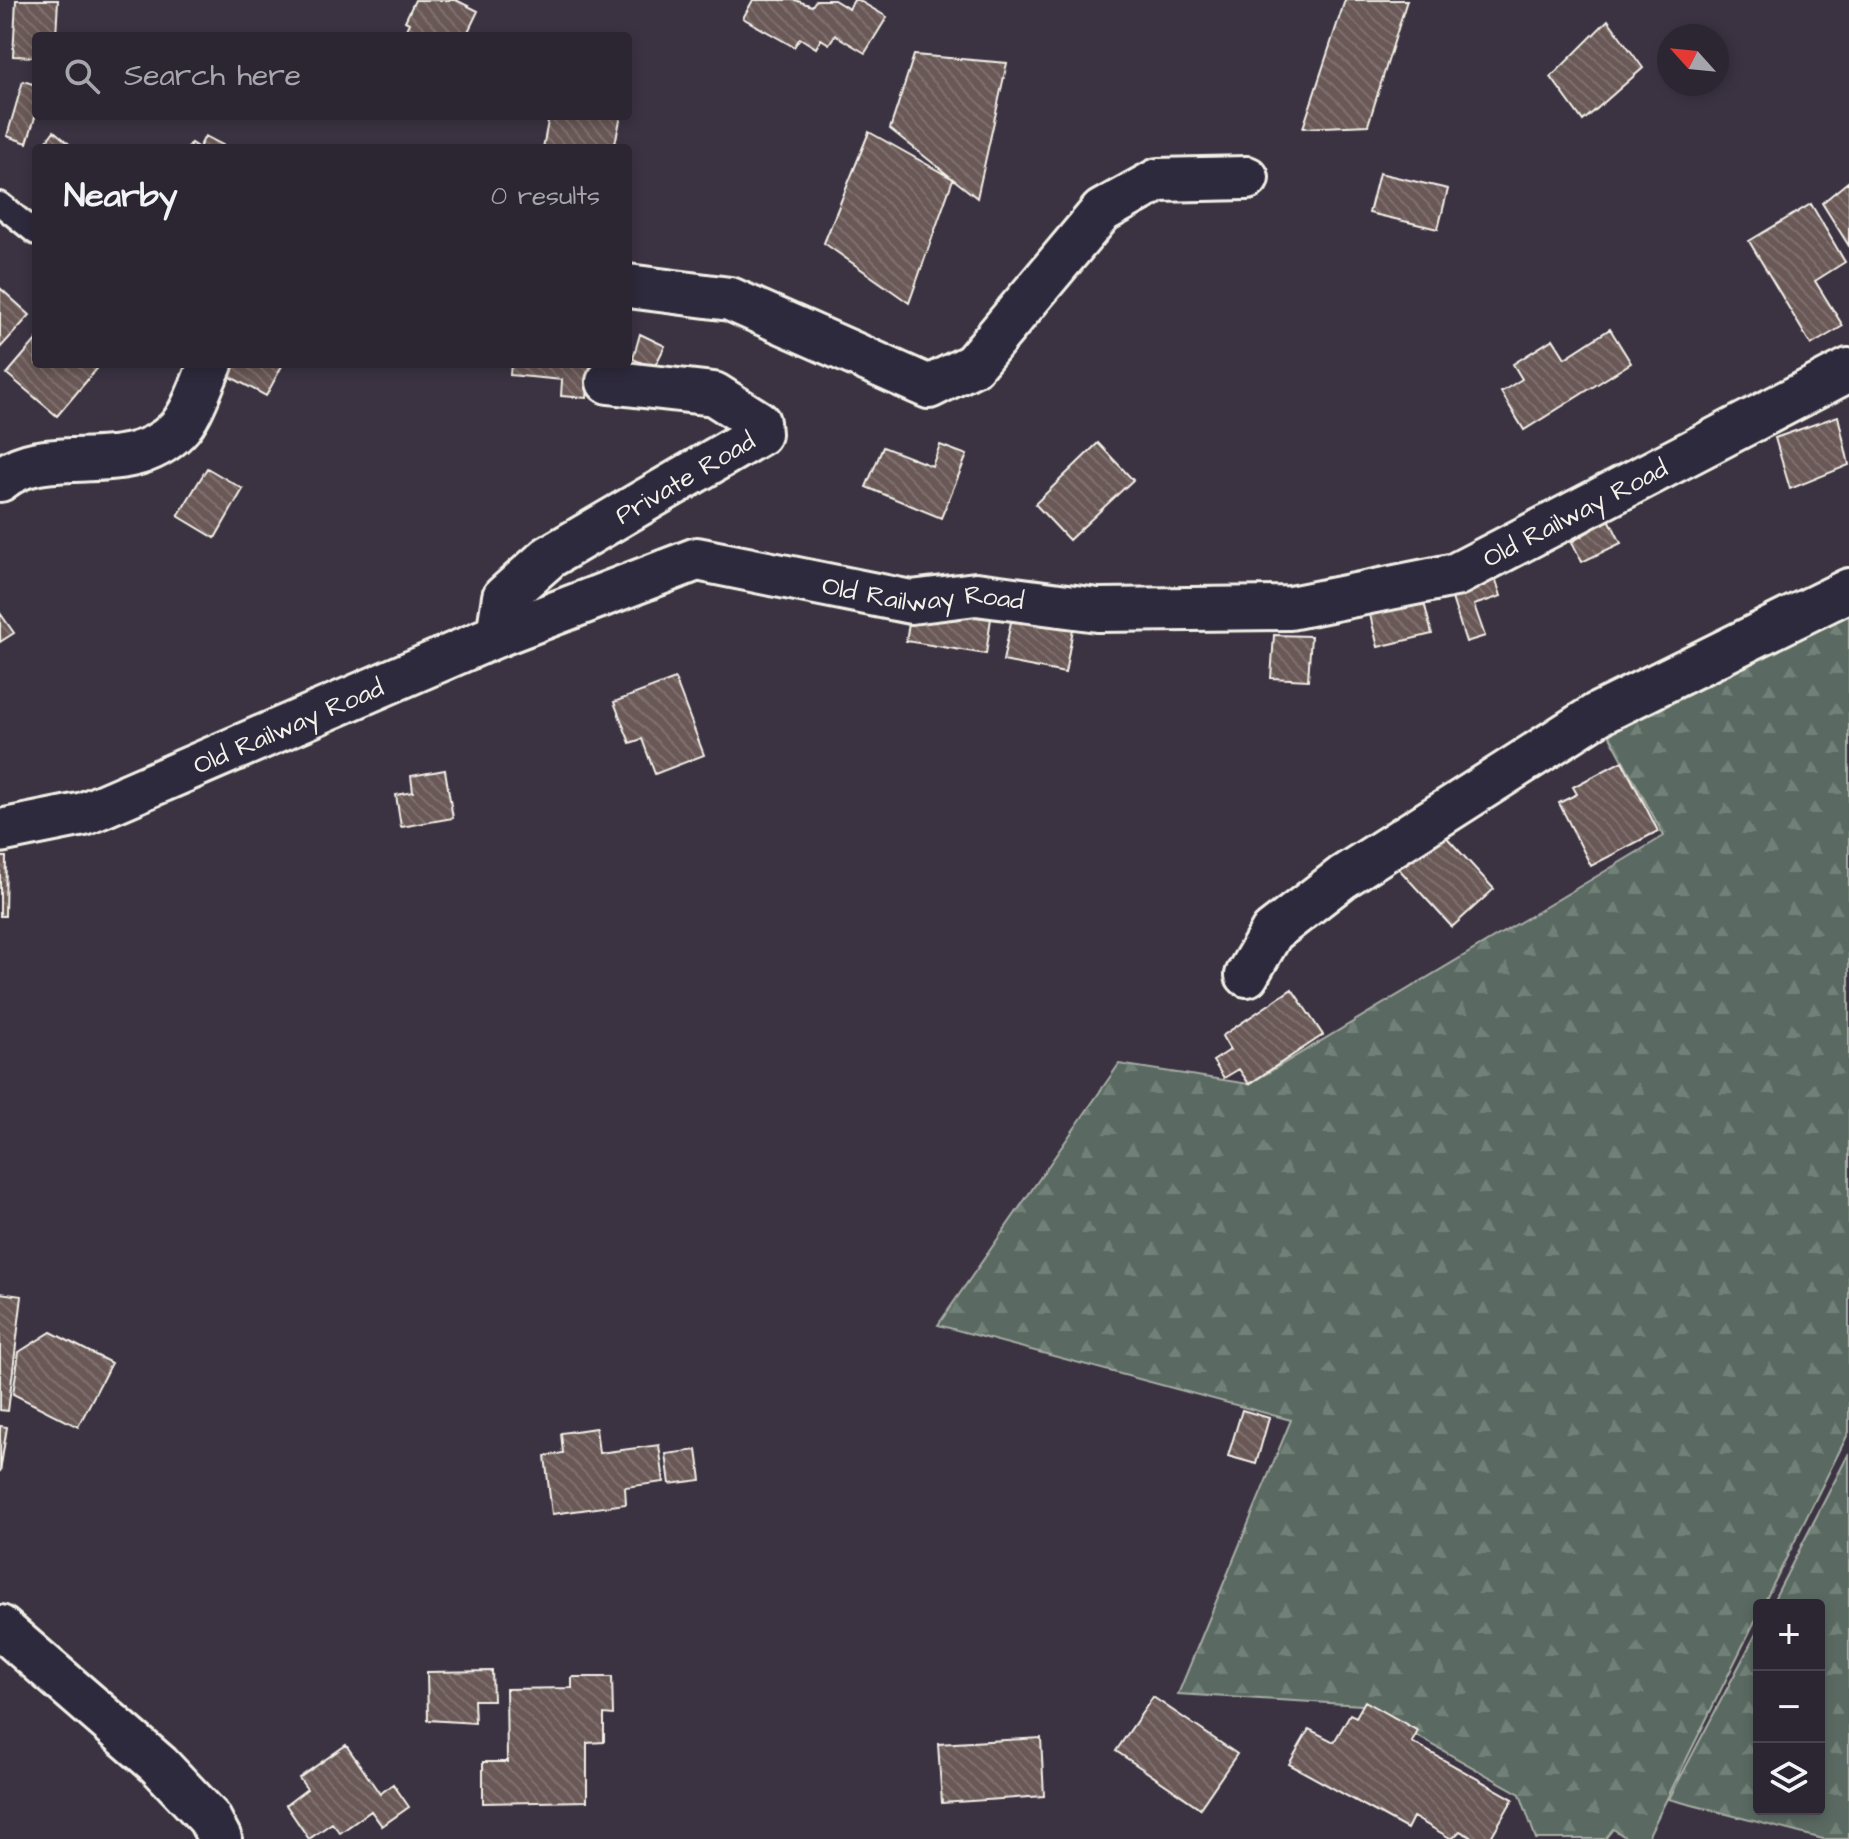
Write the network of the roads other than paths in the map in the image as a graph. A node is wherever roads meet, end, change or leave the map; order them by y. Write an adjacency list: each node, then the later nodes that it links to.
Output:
1 (1247, 178): 4 (street)
2 (0, 204): 3 (lane)
3 (32, 230)
4 (632, 287)
5 (205, 368): 8 (street)
6 (1849, 370): 10 (street, Old Railway Road)
7 (608, 382): 10 (street, Private Road)
8 (0, 480)
9 (1849, 590): 12 (street)
10 (498, 635): 11 (street, Old Railway Road)
11 (0, 831)
12 (1247, 975)
13 (0, 1627): 14 (street)
14 (220, 1839)

